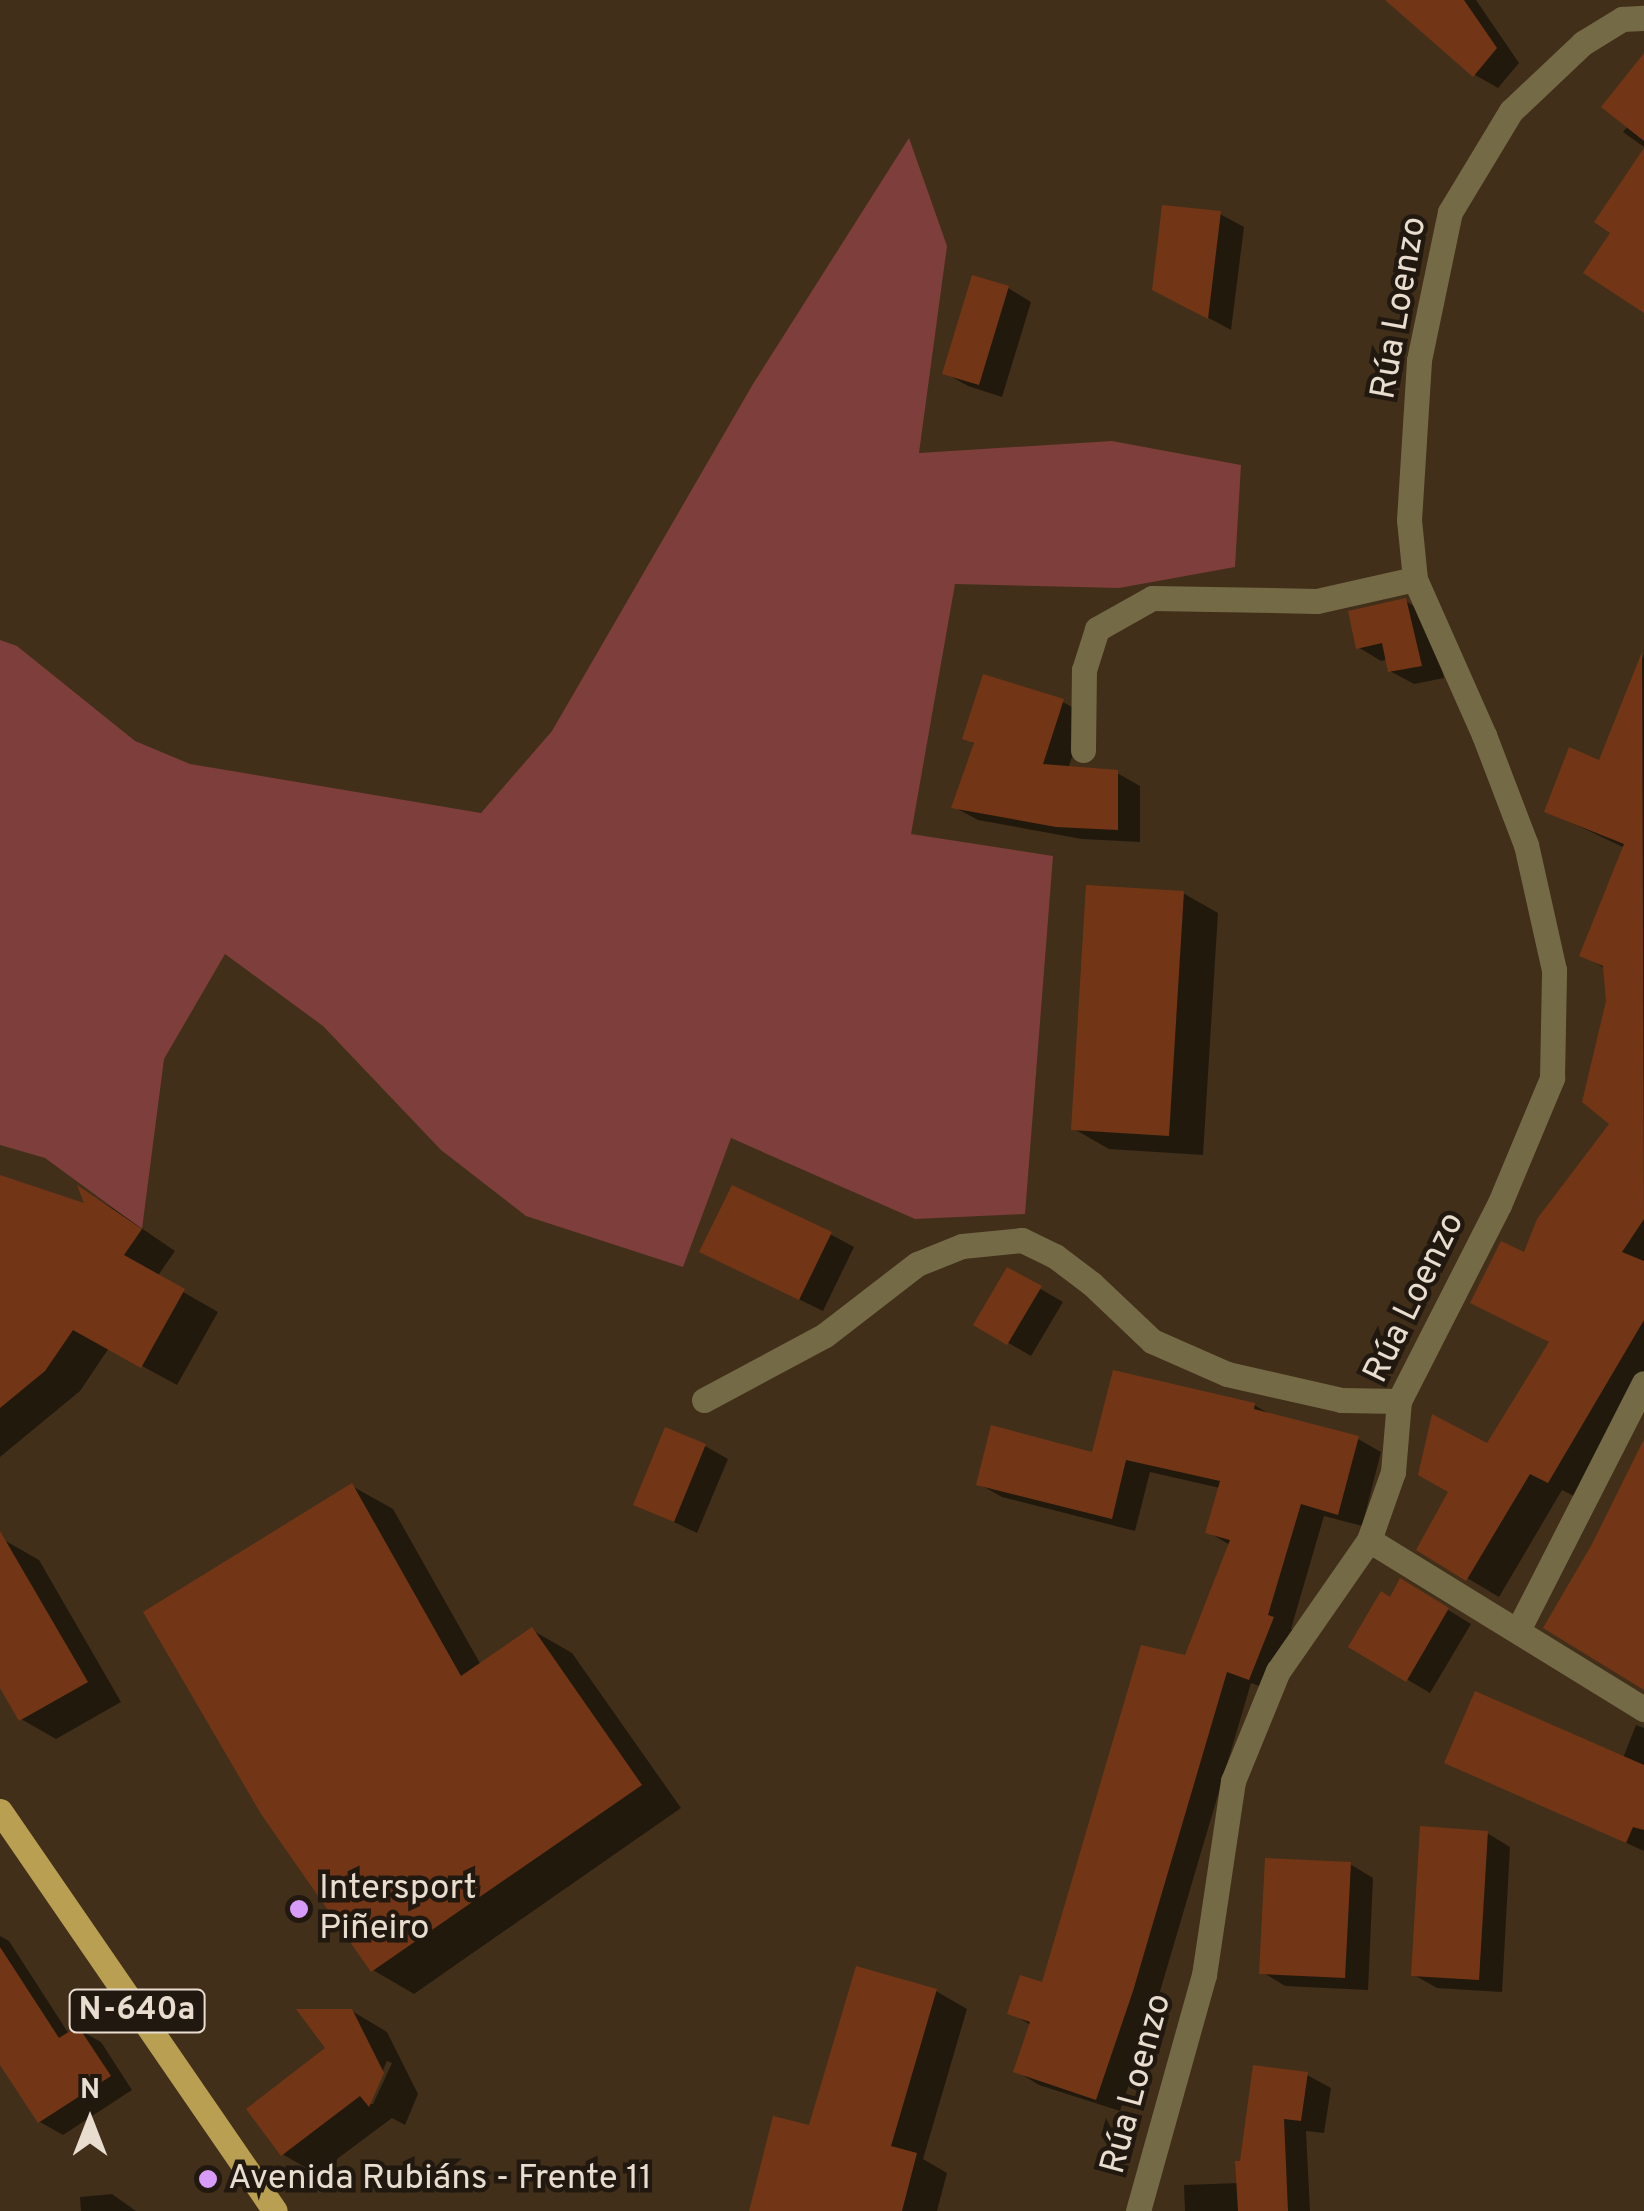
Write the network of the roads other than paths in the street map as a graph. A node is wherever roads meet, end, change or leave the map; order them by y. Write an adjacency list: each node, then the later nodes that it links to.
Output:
1 (1644, 18): 2 (street, Rúa Loenzo)
2 (1415, 580): 3 (street); 6 (street, Rúa Loenzo)
3 (1083, 750)
4 (1644, 1383): 8 (street)
5 (704, 1400): 6 (street)
6 (1400, 1401): 7 (street, Rúa Loenzo)
7 (1369, 1540): 8 (street); 12 (street, Rúa Loenzo)
8 (1518, 1630): 9 (street)
9 (1644, 1709)
10 (0, 1811): 11 (main road, N-640a)
11 (275, 2211)
12 (1138, 2211)

